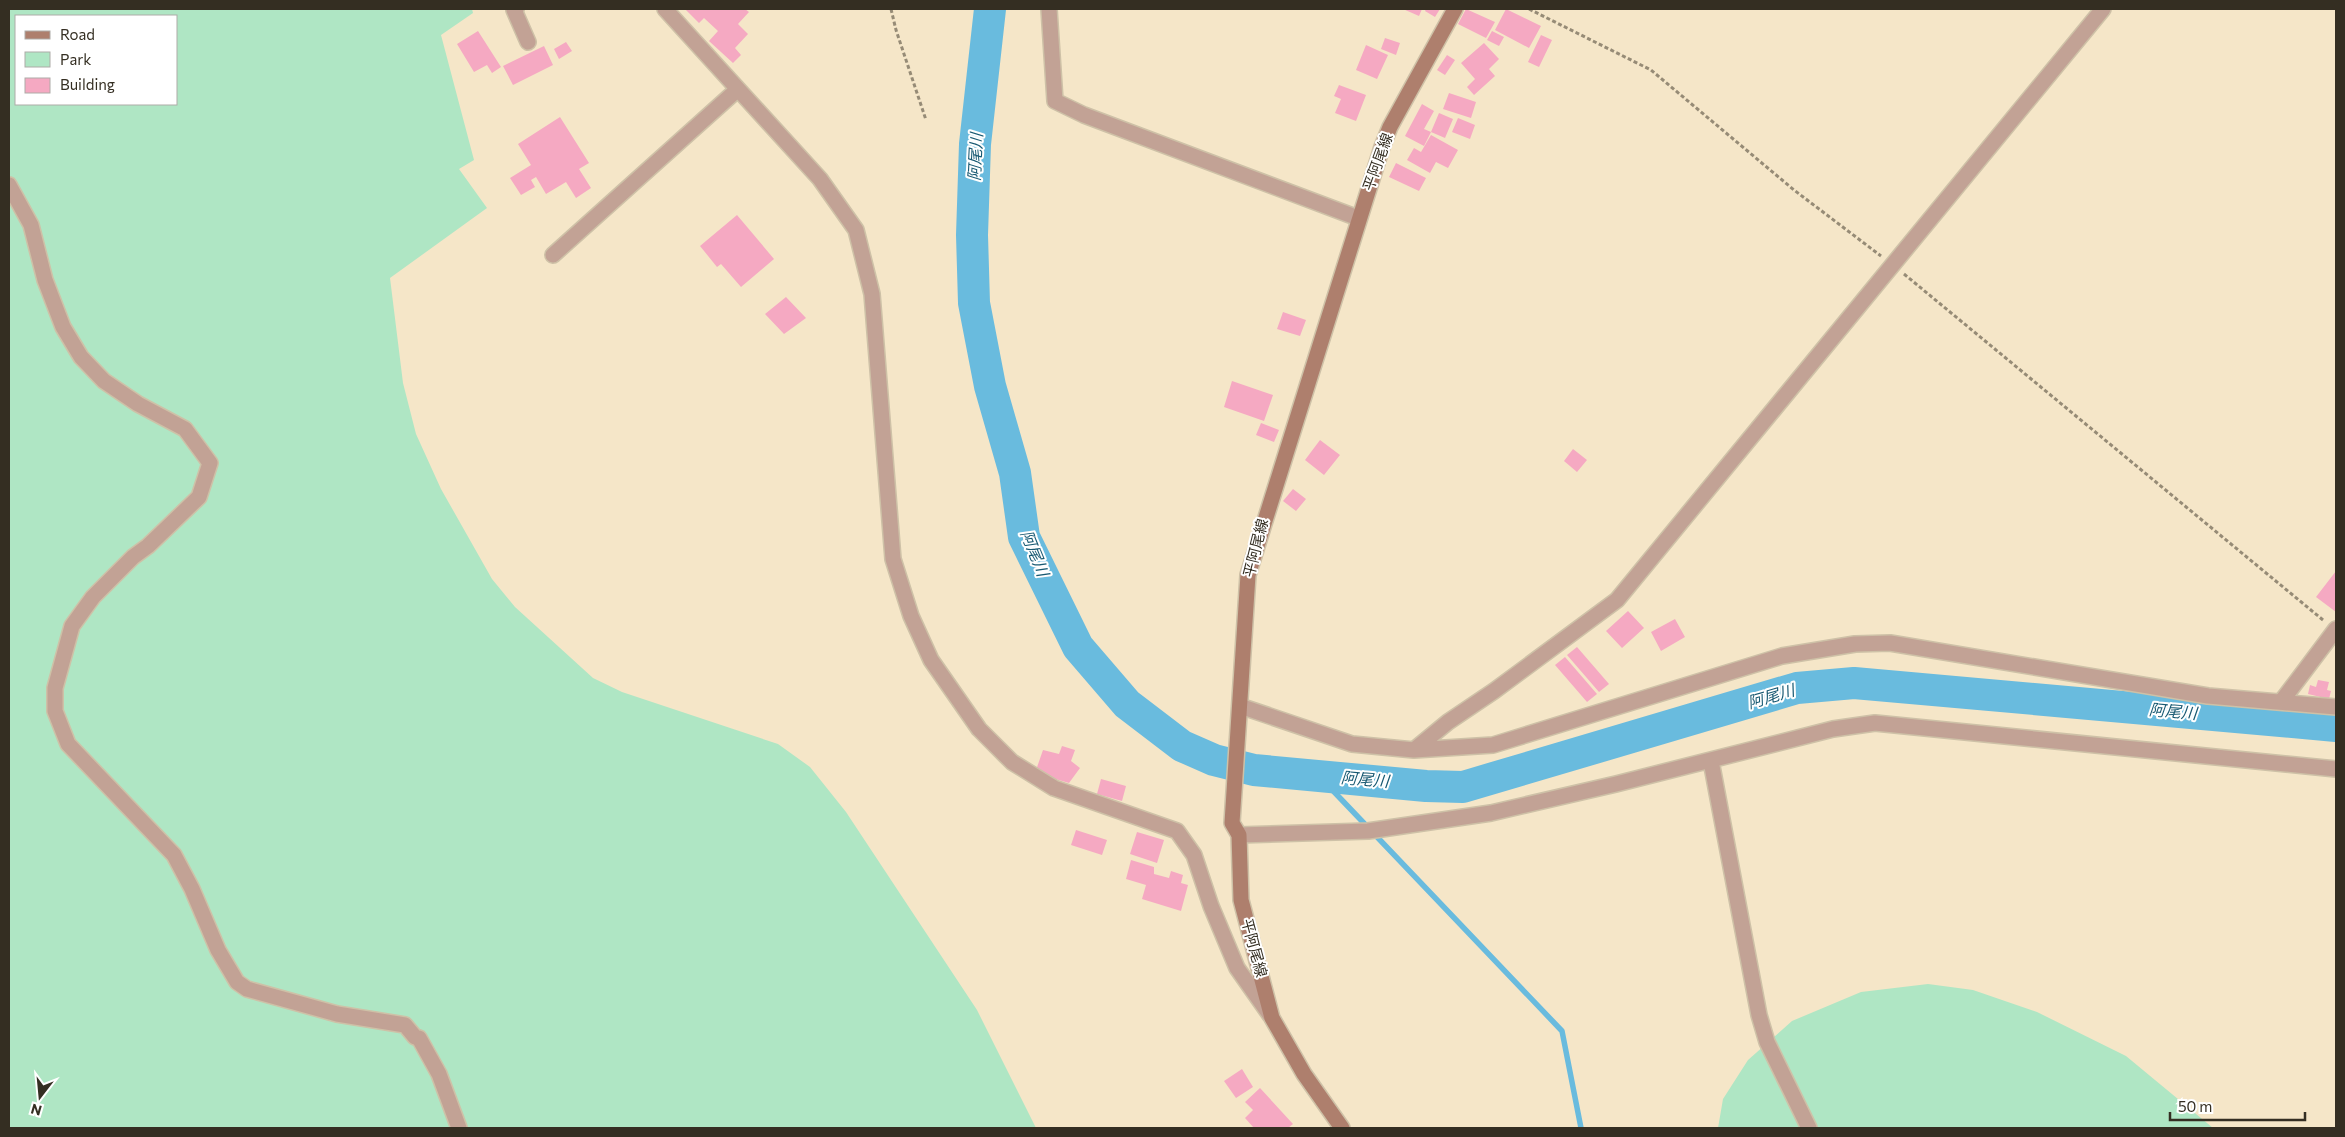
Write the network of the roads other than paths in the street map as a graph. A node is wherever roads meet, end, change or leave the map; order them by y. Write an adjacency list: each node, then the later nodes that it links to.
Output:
1 (516, 9): 6 (street)
2 (665, 9): 7 (street)
3 (1049, 9): 9 (street)
4 (1455, 9): 9 (main road, 平阿尾線)
5 (2102, 9): 15 (street)
6 (528, 42)
7 (738, 89): 10 (street); 19 (street)
8 (9, 185): 20 (street)
9 (1358, 218): 14 (main road, 平阿尾線)
10 (553, 255)
11 (2336, 629): 12 (street)
12 (2281, 702): 13 (street); 15 (street)
13 (2336, 707)
14 (1240, 713): 15 (street); 18 (main road, 平阿尾線)
15 (1414, 750)
16 (1711, 761): 17 (street); 18 (street); 22 (street)
17 (2336, 769)
18 (1235, 829): 19 (main road, 平阿尾線)
19 (1272, 1018): 21 (main road, 平阿尾線)
20 (459, 1128)
21 (1342, 1128)
22 (1809, 1128)

